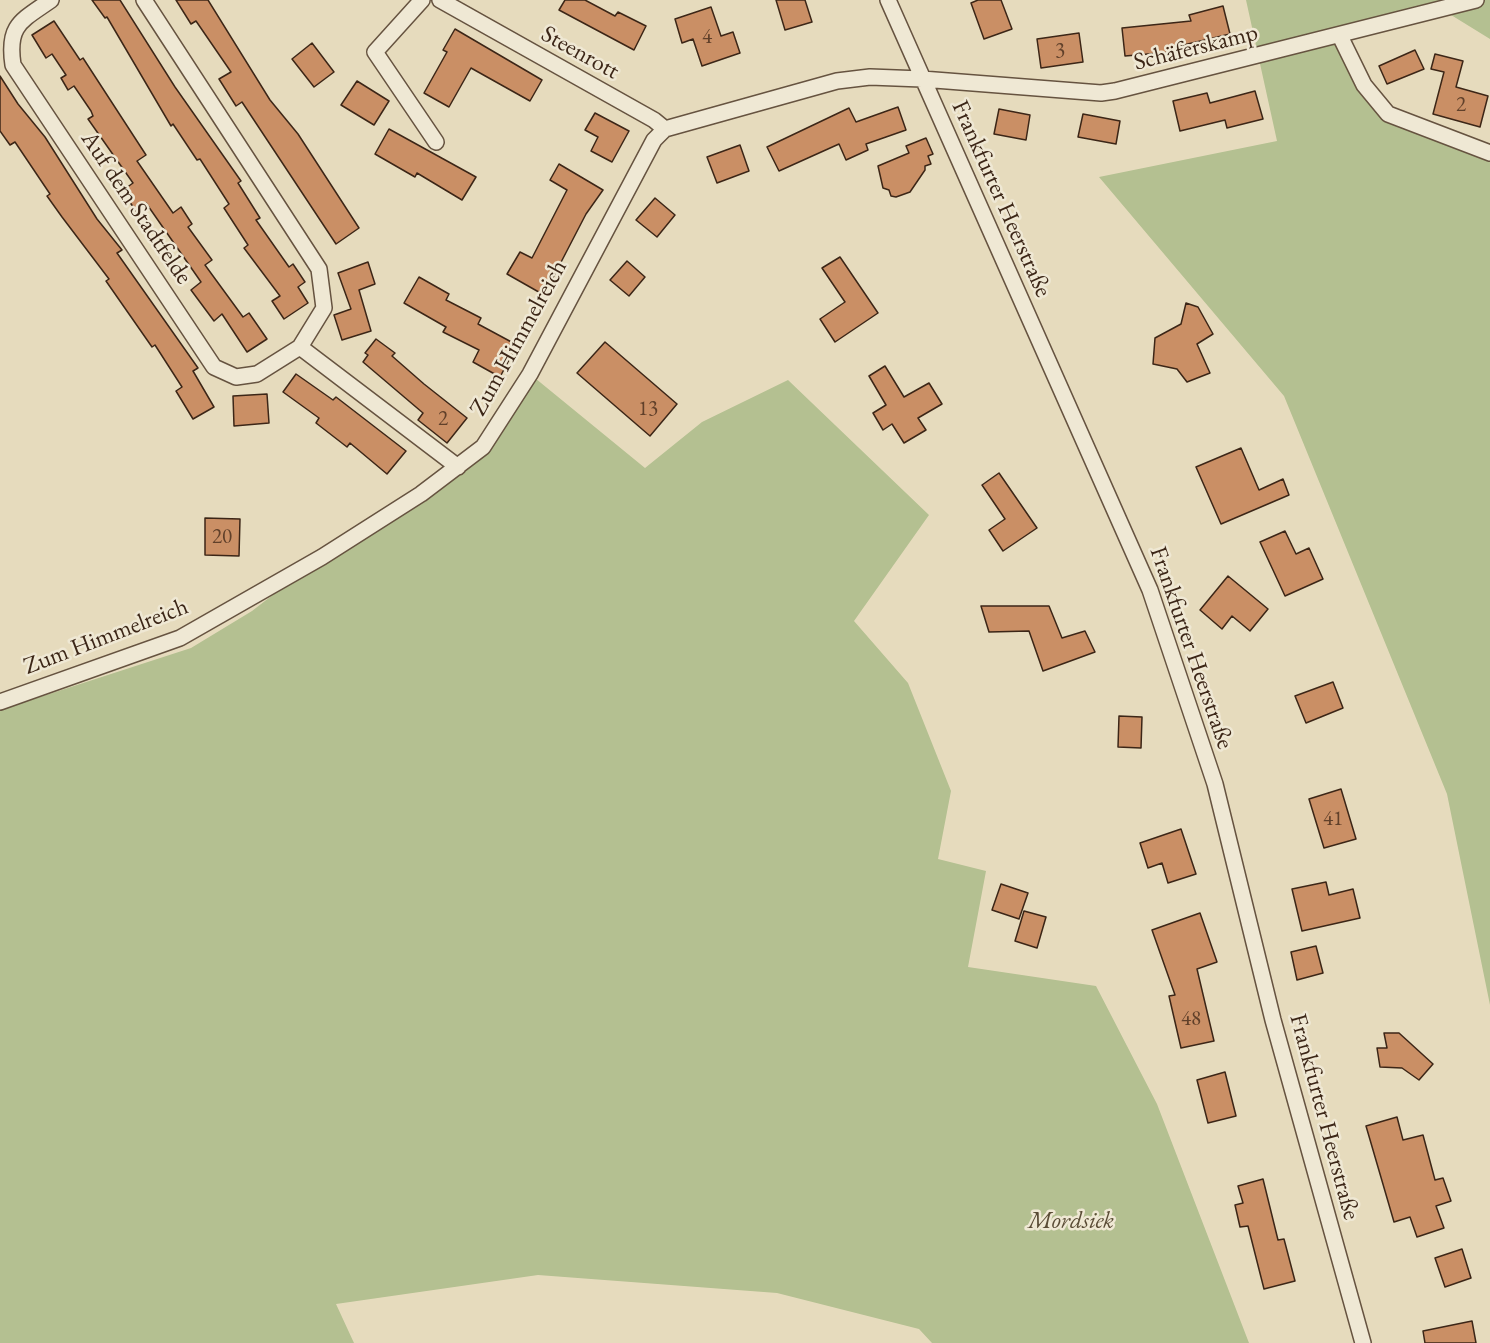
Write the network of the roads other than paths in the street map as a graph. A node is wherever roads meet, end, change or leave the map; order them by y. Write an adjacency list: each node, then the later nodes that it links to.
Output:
1 (51, 0): 12 (street, Auf dem Stadtfelde)
2 (144, 0): 12 (street, Auf dem Stadtfelde)
3 (422, 0): 10 (street)
4 (440, 0): 9 (street, Steenrott)
5 (888, 0): 8 (street, Frankfurter Heerstraße)
6 (1476, 0): 7 (street, Schäferskamp)
7 (1340, 36): 8 (street, Schäferskamp); 11 (street)
8 (922, 79): 9 (street); 15 (street, Frankfurter Heerstraße)
9 (665, 129): 13 (street, Zum Himmelreich)
10 (436, 142)
11 (1490, 153)
12 (300, 346): 13 (street)
13 (458, 468): 14 (street, Zum Himmelreich)
14 (0, 702)
15 (1363, 1343)

